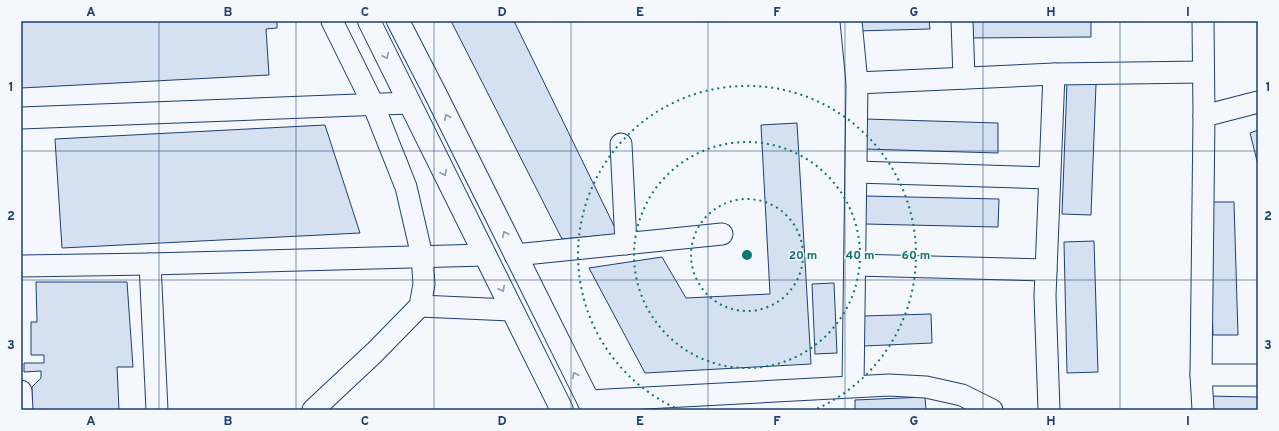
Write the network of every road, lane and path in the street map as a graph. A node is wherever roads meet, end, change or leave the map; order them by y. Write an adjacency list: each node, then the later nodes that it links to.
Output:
1 (332, 21): 13 (street)
2 (370, 21): 12 (main road, one-way to 12)
3 (398, 21): 22 (main road, one-way to 3)
4 (851, 21): 10 (street)
5 (962, 21): 9 (street)
6 (1203, 21): 7 (street)
7 (1203, 72): 8 (street); 14 (street)
8 (1054, 74): 9 (street); 18 (street)
9 (964, 78): 10 (street)
10 (857, 83): 17 (street)
11 (1258, 102): 14 (street)
12 (409, 103): 13 (street); 21 (main road, one-way to 21)
13 (373, 104): 15 (street); 23 (street)
14 (1204, 116): 30 (street)
15 (21, 118)
16 (621, 144): 20 (street)
17 (856, 172): 18 (street); 25 (street)
18 (1049, 178): 27 (street)
19 (722, 234): 20 (street)
20 (626, 244): 22 (street)
21 (485, 255): 23 (street); 29 (main road, one-way to 29)
22 (515, 255): 35 (main road, one-way to 22)
23 (422, 256): 24 (street); 28 (street)
24 (150, 264): 26 (street); 37 (street)
25 (855, 265): 27 (street); 32 (street)
26 (21, 266)
27 (1046, 270): 41 (street)
28 (420, 306): 29 (street); 38 (street)
29 (512, 310): 39 (main road)
30 (1201, 375): 31 (street); 42 (street)
31 (1258, 375)
32 (853, 386): 34 (street); 40 (street)
33 (21, 391): 36 (street)
34 (759, 401): 35 (street)
35 (591, 406)
36 (22, 410)
37 (157, 410)
38 (313, 410)
39 (562, 410)
40 (992, 410)
41 (1049, 410)
42 (1203, 410)

